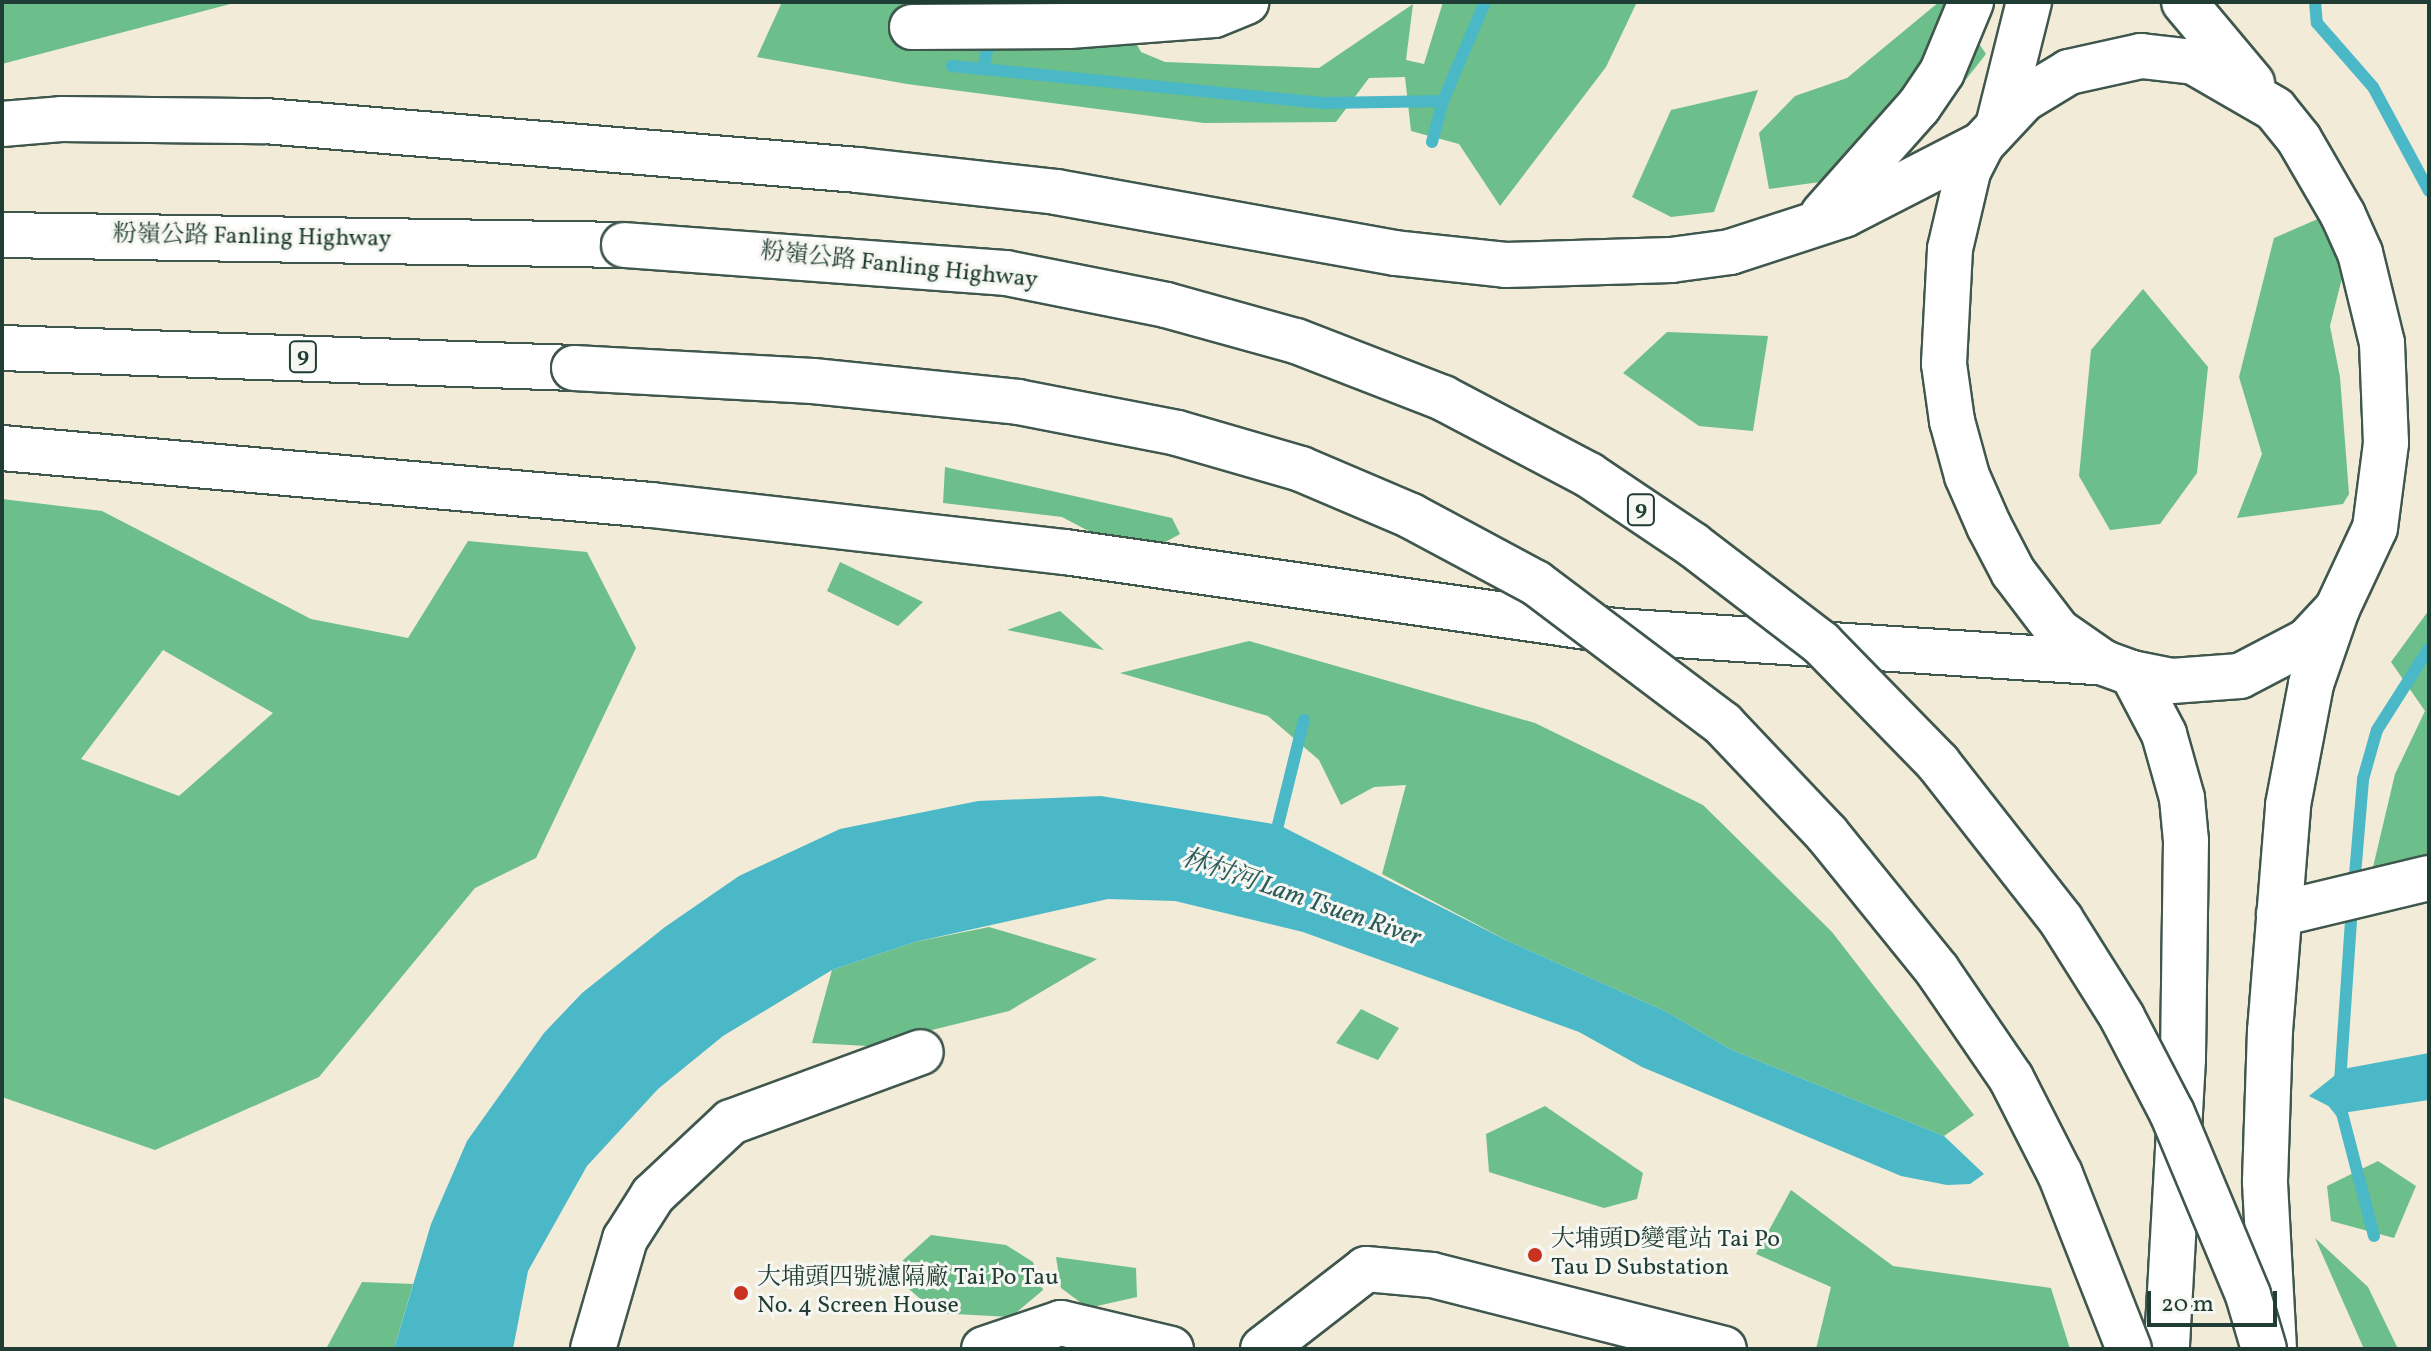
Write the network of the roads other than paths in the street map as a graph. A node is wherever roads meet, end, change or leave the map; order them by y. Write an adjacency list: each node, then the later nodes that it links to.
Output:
1 (1247, 2): 5 (main road)
2 (1971, 2): 9 (main road)
3 (2029, 2): 8 (main road)
4 (2184, 2): 6 (main road)
5 (912, 27)
6 (2275, 109): 8 (main road); 13 (main road)
7 (2, 124): 9 (main road)
8 (1991, 133): 9 (main road); 14 (main road)
9 (1807, 231)
10 (2, 235): 25 (main road, 粉嶺公路 Fanling Highway / 9, bridge)
11 (2, 348): 23 (main road, 9, bridge)
12 (2, 448): 14 (main road)
13 (2337, 609): 14 (main road); 16 (main road)
14 (2118, 668): 24 (main road)
15 (2429, 878): 16 (main road)
16 (2279, 914): 26 (main road)
17 (921, 1052): 18 (main road)
18 (593, 1349)
19 (984, 1349): 20 (main road)
20 (1171, 1349)
21 (1263, 1349): 22 (main road)
22 (1724, 1349)
23 (2129, 1349)
24 (2167, 1349)
25 (2264, 1349)
26 (2274, 1349)

